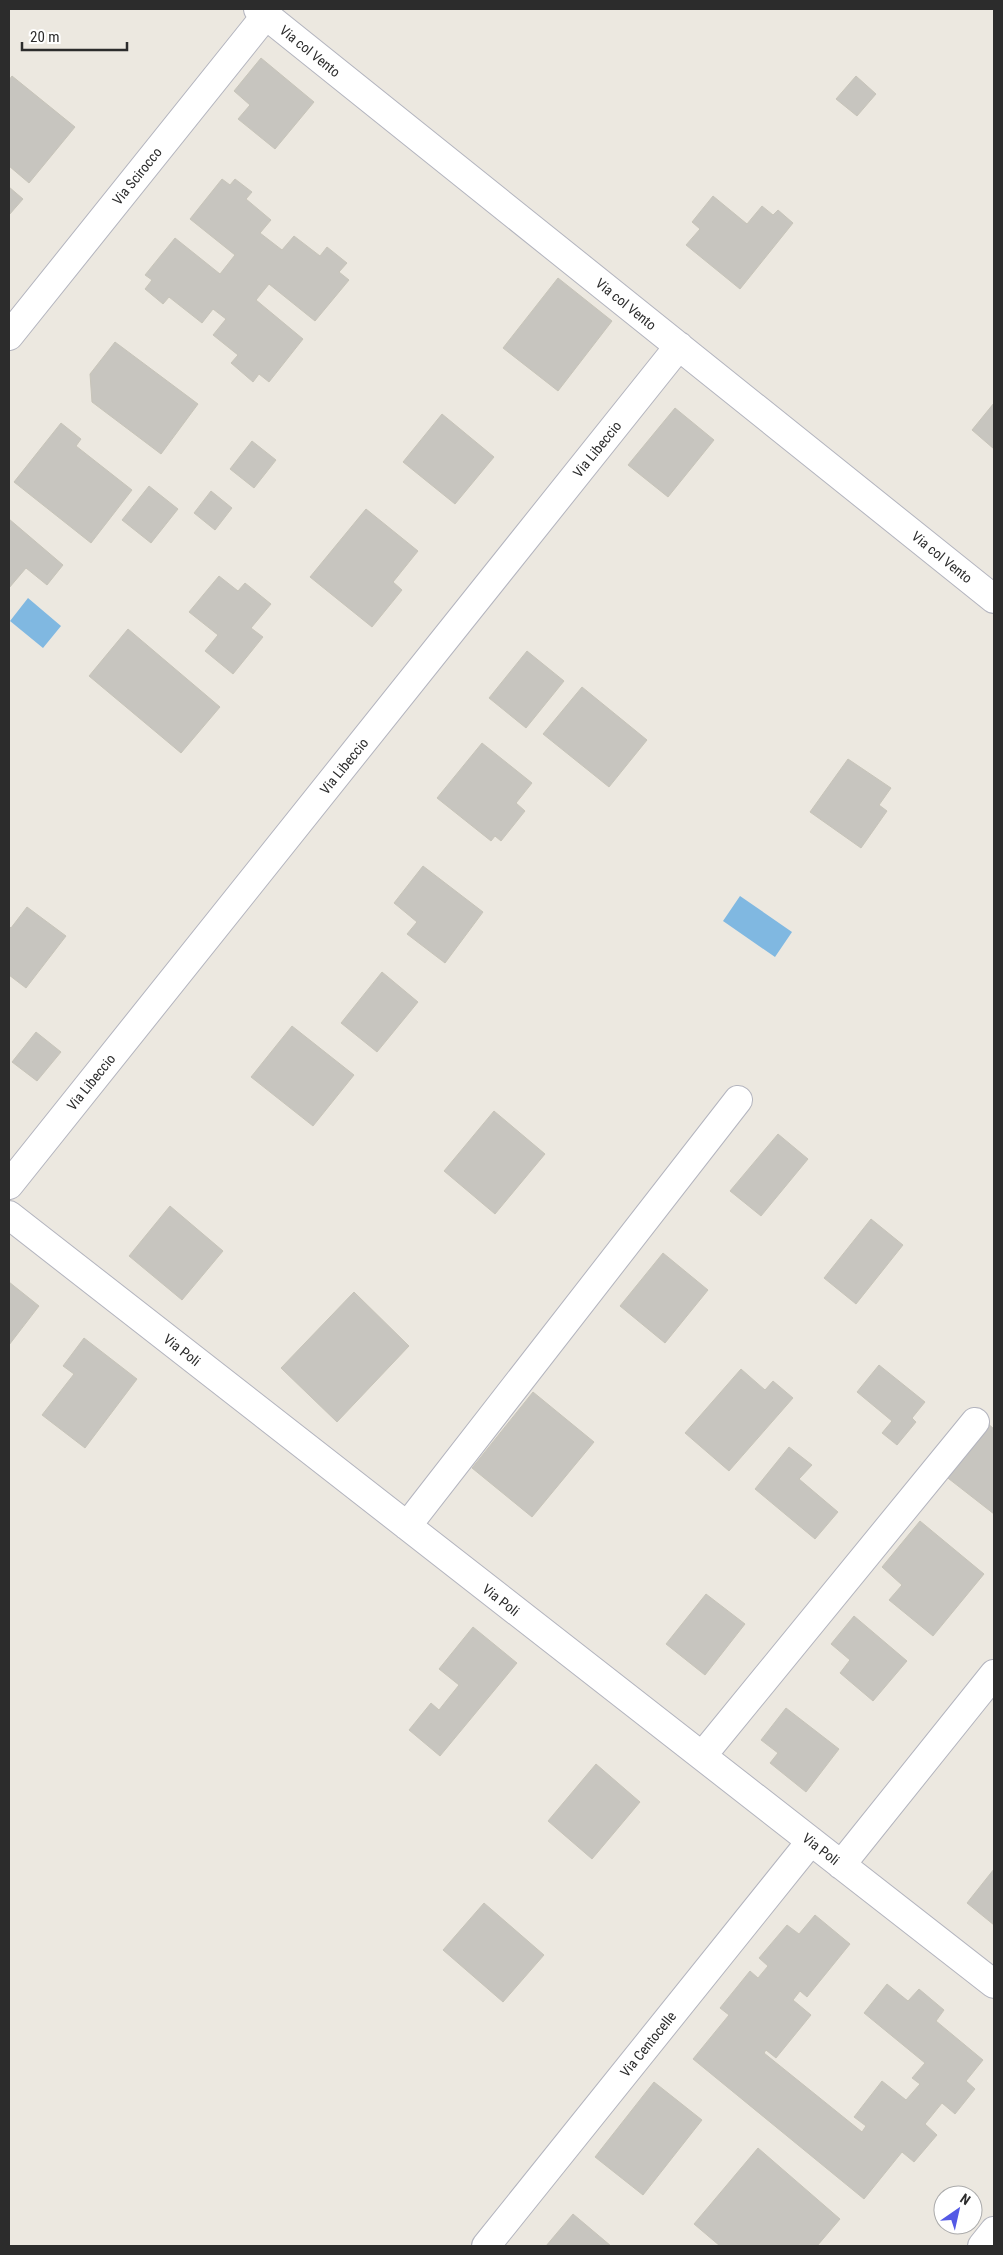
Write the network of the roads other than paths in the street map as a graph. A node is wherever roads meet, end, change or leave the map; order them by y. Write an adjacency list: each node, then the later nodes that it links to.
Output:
1 (262, 12): 2 (street, Via Scirocco); 3 (street, Via col Vento)
2 (9, 336)
3 (679, 346): 4 (street, Via col Vento); 6 (street, Via Libeccio)
4 (994, 599)
5 (738, 1100): 9 (street)
6 (9, 1185)
7 (9, 1215): 9 (street, Via Poli)
8 (976, 1422): 11 (street)
9 (407, 1526): 11 (street, Via Poli)
10 (994, 1674): 13 (street)
11 (702, 1756): 12 (street, Via Poli)
12 (811, 1841): 13 (street, Via Poli); 16 (street, Via Centocelle)
13 (841, 1865): 14 (street, Via Poli)
14 (994, 1984)
15 (994, 2231): 17 (street)
16 (486, 2246)
17 (982, 2246)

